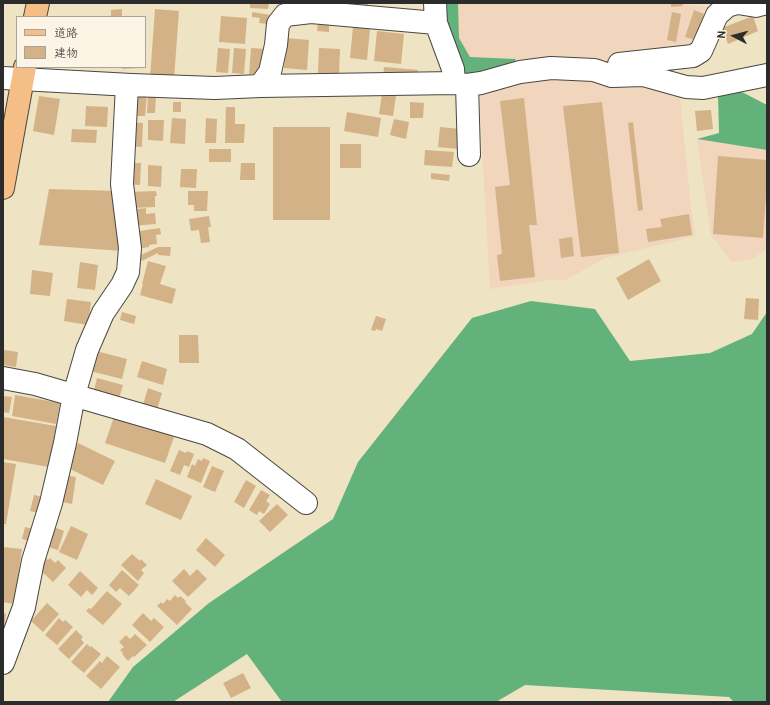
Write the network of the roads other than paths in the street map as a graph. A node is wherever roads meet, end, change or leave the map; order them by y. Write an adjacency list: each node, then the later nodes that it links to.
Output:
1 (38, 3): 6 (main road)
2 (738, 3): 3 (street); 7 (street)
3 (767, 3)
4 (283, 9): 5 (street); 12 (street)
5 (436, 13): 10 (street)
6 (35, 16)
7 (594, 70): 9 (street); 10 (street)
8 (17, 75): 11 (street); 14 (main road)
9 (767, 76)
10 (460, 84): 12 (street); 13 (street)
11 (127, 85): 12 (street); 16 (street)
12 (260, 86)
13 (469, 155)
14 (3, 188)
15 (3, 378): 16 (street)
16 (74, 395): 17 (street); 18 (street)
17 (306, 503)
18 (3, 663)

